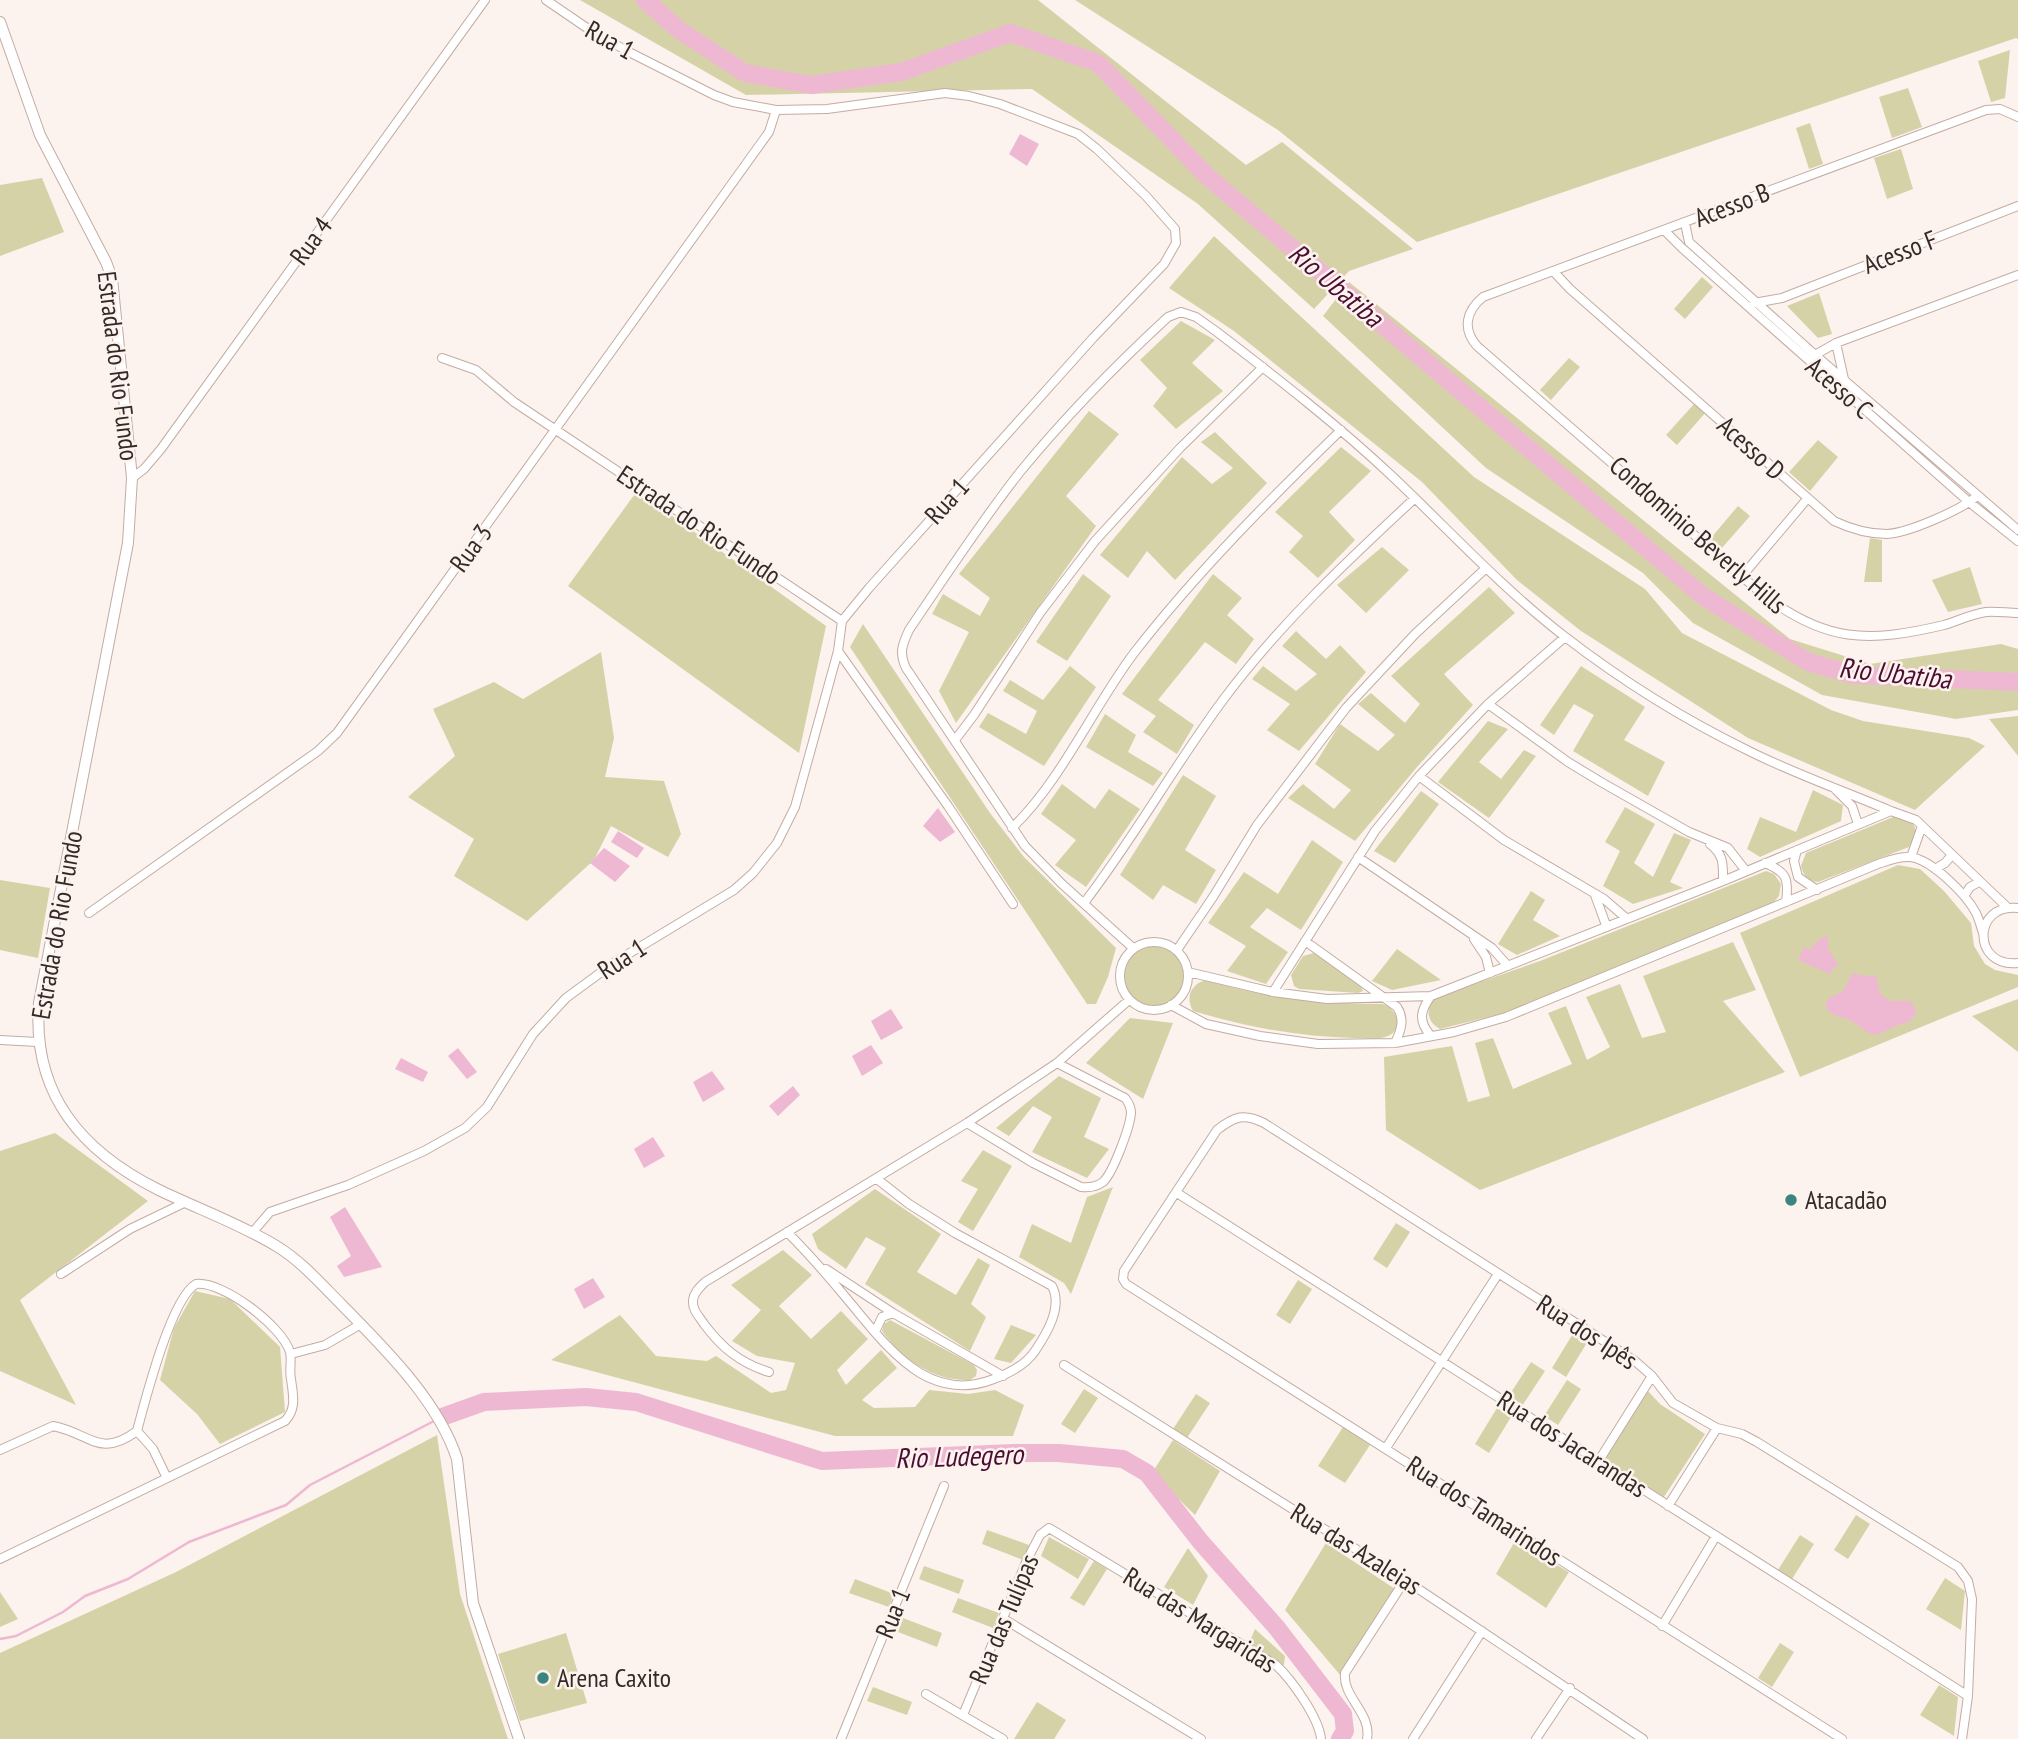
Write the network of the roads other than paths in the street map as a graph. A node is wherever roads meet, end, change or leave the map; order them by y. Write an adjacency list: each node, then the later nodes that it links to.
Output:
1 (485, 0): 25 (street, Rua 4)
2 (546, 0): 4 (street, Rua 1)
3 (0, 22): 25 (street, Estrada do Rio Fundo)
4 (776, 110): 23 (street, Rua 3); 34 (street, Rua 1)
5 (2015, 115): 7 (street, Acesso B)
6 (2018, 206): 13 (street, Acesso F)
7 (1685, 223): 8 (street, Acesso B); 9 (street)
8 (1664, 230): 10 (street, Acesso C); 11 (street, Acesso B)
9 (1689, 242): 10 (street); 14 (street, Acesso C)
10 (1682, 248): 15 (street, Acesso C)
11 (1554, 272): 17 (street, Acesso B); 27 (street, Acesso D)
12 (2018, 275): 18 (street)
13 (1782, 298): 14 (street, Acesso F); 16 (street)
14 (1758, 301): 15 (street, Acesso F); 16 (street, Acesso C)
15 (1749, 307): 16 (street, Acesso C)
16 (1771, 321): 19 (street, Acesso C)
17 (1466, 325): 32 (street, Condominio Beverly Hills)
18 (1836, 343): 19 (street); 22 (street)
19 (1811, 357): 22 (street, Acesso C); 28 (street, Acesso C)
20 (442, 358): 23 (street, Estrada do Rio Fundo)
21 (1263, 367): 24 (street); 38 (street); 38 (street)
22 (1844, 379): 28 (street, Acesso C)
23 (556, 429): 34 (street, Estrada do Rio Fundo); 63 (street, Rua 3)
24 (1341, 430): 26 (street); 44 (street)
25 (132, 478): 82 (street, Estrada do Rio Fundo)
26 (1414, 499): 31 (street); 59 (street)
27 (1807, 499): 28 (street, Acesso D); 32 (street)
28 (1973, 499): 29 (street, Acesso C); 30 (street, Acesso C)
29 (2018, 530)
30 (2018, 541)
31 (1485, 569): 35 (street); 70 (street)
32 (1744, 575): 33 (street, Condominio Beverly Hills)
33 (2018, 613)
34 (842, 621): 36 (street, Rua 1)
35 (1565, 636): 37 (street); 40 (street)
36 (838, 651): 60 (street); 90 (street, Rua 1)
37 (1488, 704): 39 (street); 45 (street)
38 (955, 740): 44 (street)
39 (1419, 776): 49 (street); 56 (street)
40 (1834, 787): 41 (street); 42 (street)
41 (1891, 811): 42 (street); 43 (street)
42 (1858, 824): 46 (street)
43 (1922, 826): 47 (street); 48 (street)
44 (1012, 828): 59 (street)
45 (1705, 840): 52 (street); 53 (street)
46 (1797, 850): 50 (street); 55 (street)
47 (1952, 855): 51 (street); 54 (street)
48 (1911, 857): 51 (street); 55 (street)
49 (1358, 858): 67 (street); 68 (street)
50 (1765, 863): 52 (street); 58 (street)
51 (1935, 869): 57 (street)
52 (1746, 871): 53 (street)
53 (1723, 881): 64 (street)
54 (1979, 882): 57 (street); 61 (street)
55 (1817, 890): 58 (street)
56 (1595, 895): 64 (street); 65 (street)
57 (1964, 896): 66 (street)
58 (1786, 902): 80 (street)
59 (1084, 903): 69 (street)
60 (1013, 904)
61 (2007, 907): 62 (street); 66 (street)
62 (2018, 908)
63 (89, 913)
64 (1626, 918): 65 (street)
65 (1606, 925): 72 (street)
66 (1983, 933): 71 (street)
67 (1473, 936): 72 (street); 74 (street)
68 (1305, 941): 75 (street); 77 (street)
69 (1133, 948): 70 (street); 78 (street)
70 (1177, 950): 73 (street)
71 (2018, 963)
72 (1508, 967): 74 (street)
73 (1188, 972): 75 (street); 79 (street)
74 (1490, 973): 76 (street)
75 (1273, 992): 77 (street)
76 (1431, 996): 77 (street); 80 (street)
77 (1386, 998): 83 (street)
78 (1129, 1000): 79 (street); 84 (street)
79 (1171, 1005): 83 (street)
80 (1431, 1036): 83 (street)
81 (0, 1040): 82 (street)
82 (38, 1042): 88 (street, Estrada do Rio Fundo)
83 (1395, 1043)
84 (1057, 1063): 85 (street); 85 (street)
85 (967, 1123): 86 (street)
86 (877, 1179): 89 (street); 103 (street)
87 (1177, 1193): 93 (street, Rua dos Ipês); 94 (street, Rua dos Ipês); 99 (street, Rua dos Jacarandas)
88 (186, 1202): 90 (street, Estrada do Rio Fundo); 92 (street)
89 (787, 1232): 91 (street); 102 (street)
90 (252, 1233): 96 (street, Estrada do Rio Fundo)
91 (818, 1264): 95 (street); 97 (street)
92 (61, 1274)
93 (1498, 1274): 99 (street); 104 (street, Rua dos Ipês)
94 (1126, 1283): 108 (street, Rua dos Tamarindos)
95 (893, 1313): 97 (street); 100 (street)
96 (360, 1324): 98 (street); 125 (street, Estrada do Rio Fundo)
97 (875, 1332): 105 (street)
98 (291, 1354): 107 (street); 111 (street)
99 (1443, 1360): 108 (street); 110 (street, Rua dos Jacarandas)
100 (981, 1364): 103 (street); 105 (street)
101 (1064, 1365): 117 (street, Rua das Azaleias)
102 (769, 1372)
103 (1003, 1376): 105 (street)
104 (1653, 1376): 106 (street, Rua dos Ipês); 110 (street)
105 (973, 1386)
106 (1717, 1428): 113 (street); 123 (street, Rua dos Ipês)
107 (137, 1431): 109 (street); 111 (street)
108 (1386, 1448): 119 (street, Rua dos Tamarindos)
109 (0, 1450)
110 (1598, 1462): 113 (street, Rua dos Jacarandas)
111 (167, 1478): 116 (street)
112 (944, 1486): 126 (street, Rua 1)
113 (1668, 1506): 115 (street, Rua dos Jacarandas)
114 (1049, 1528): 118 (street, Rua das Tulípas); 129 (street, Rua das Margaridas)
115 (1716, 1536): 119 (street); 123 (street, Rua dos Jacarandas)
116 (0, 1559)
117 (1405, 1580): 120 (street, Rua das Azaleias); 130 (street)
118 (1004, 1619): 124 (street, Rua das Tulípas); 128 (street)
119 (1662, 1626): 134 (street, Rua dos Tamarindos)
120 (1482, 1631): 121 (street, Rua das Azaleias); 131 (street)
121 (1570, 1688): 132 (street); 133 (street, Rua das Azaleias)
122 (926, 1694): 124 (street)
123 (1968, 1696): 135 (street, Rua dos Ipês)
124 (963, 1715): 127 (street)
125 (519, 1739)
126 (841, 1739)
127 (1003, 1739)
128 (1201, 1739)
129 (1321, 1739)
130 (1367, 1739)
131 (1413, 1739)
132 (1536, 1739)
133 (1643, 1739)
134 (1842, 1739)
135 (1962, 1739)

